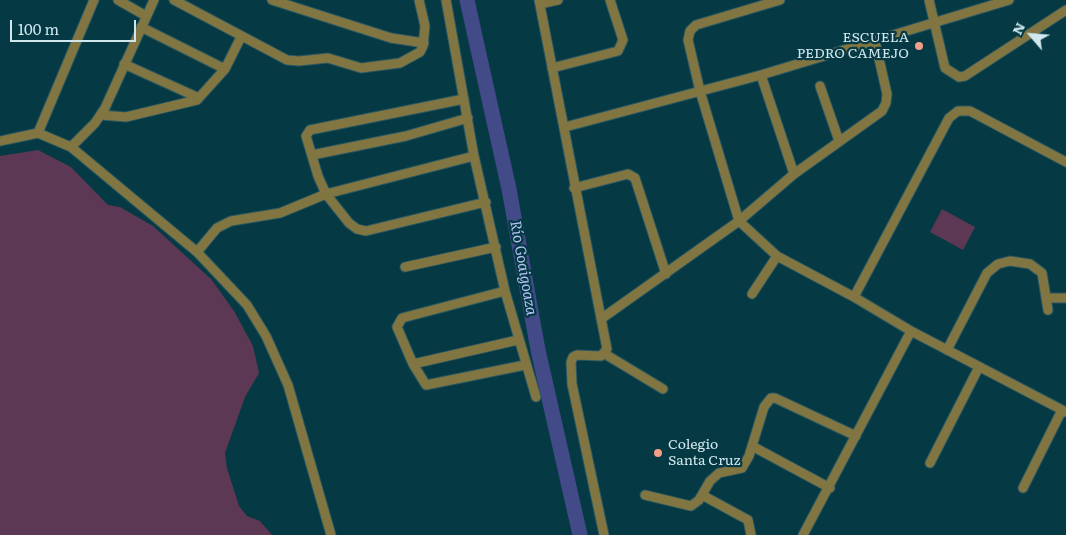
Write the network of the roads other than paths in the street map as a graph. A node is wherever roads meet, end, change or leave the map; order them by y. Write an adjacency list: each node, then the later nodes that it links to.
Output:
1 (94, 0): 34 (street)
2 (118, 0): 17 (street)
3 (154, 0): 17 (street)
4 (174, 0): 20 (street)
5 (272, 0): 22 (street)
6 (419, 0): 22 (street)
7 (446, 0): 30 (street)
8 (558, 0): 14 (street)
9 (610, 0): 24 (street)
10 (740, 0): 15 (street)
11 (780, 0): 15 (street)
12 (930, 0): 18 (street)
13 (1009, 0): 18 (street)
14 (539, 2): 24 (street)
15 (742, 10): 28 (street)
16 (1066, 10): 18 (street)
17 (146, 16): 19 (street)
18 (936, 21): 21 (street)
19 (141, 28): 23 (street); 25 (street)
20 (241, 37): 22 (street); 25 (street)
21 (875, 41): 26 (street); 36 (street)
22 (424, 43)
23 (124, 64): 29 (street); 31 (street)
24 (552, 68): 33 (street)
25 (225, 69): 29 (street)
26 (761, 75): 28 (street); 41 (street)
27 (820, 86): 36 (street)
28 (700, 91): 33 (street); 45 (street)
29 (199, 98): 31 (street)
30 (464, 99): 32 (street); 38 (street)
31 (101, 115): 37 (street)
32 (468, 118): 38 (street); 39 (street)
33 (565, 127): 42 (street)
34 (38, 133): 35 (street); 37 (street)
35 (0, 140)
36 (839, 141): 41 (street)
37 (71, 148): 47 (street)
38 (312, 155): 43 (street)
39 (474, 156): 43 (street); 44 (street)
40 (1066, 162): 53 (street)
41 (794, 174): 45 (street)
42 (574, 188): 50 (street); 57 (street)
43 (326, 194): 44 (street); 47 (street)
44 (486, 202): 46 (street)
45 (739, 221): 48 (street); 50 (street)
46 (496, 248): 49 (street); 51 (street)
47 (197, 252): 75 (street)
48 (777, 256): 52 (street); 53 (street)
49 (405, 267)
50 (666, 274): 57 (street)
51 (505, 291): 59 (street); 62 (street)
52 (752, 294)
53 (854, 297): 58 (street)
54 (1048, 298): 55 (street); 56 (street); 60 (street)
55 (1066, 298)
56 (1048, 310)
57 (601, 319): 61 (street)
58 (911, 331): 60 (street); 68 (street)
59 (518, 340): 62 (street); 63 (street)
60 (947, 350): 64 (street)
61 (605, 354): 65 (street); 76 (street)
62 (413, 364): 63 (street)
63 (525, 365): 66 (street)
64 (979, 367): 67 (street); 70 (street)
65 (663, 388)
66 (536, 397)
67 (1064, 411): 72 (street)
68 (856, 436): 69 (street); 71 (street)
69 (752, 446): 71 (street); 73 (street)
70 (930, 463)
71 (830, 488): 78 (street)
72 (1023, 488)
73 (702, 495): 74 (street); 77 (street)
74 (645, 496)
75 (330, 535)
76 (604, 535)
77 (750, 535)
78 (803, 535)

